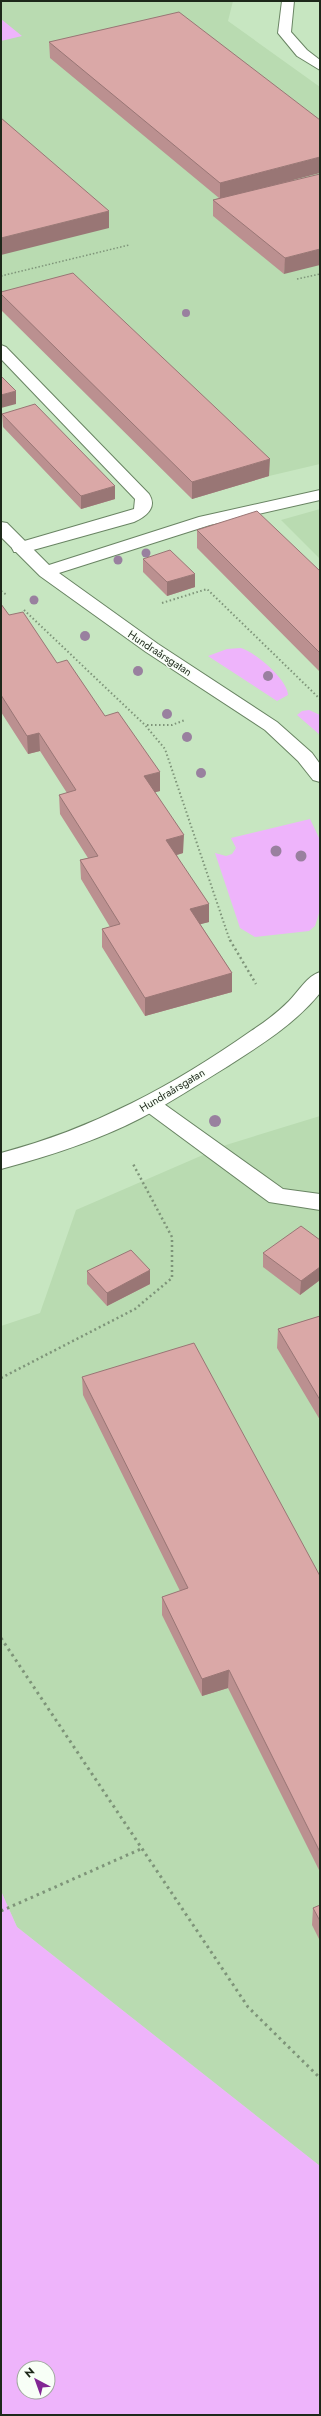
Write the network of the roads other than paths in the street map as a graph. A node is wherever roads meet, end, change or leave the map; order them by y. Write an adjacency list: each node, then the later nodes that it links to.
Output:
1 (288, 1): 2 (street)
2 (320, 66)
3 (1, 350): 6 (street)
4 (320, 495): 7 (street)
5 (1, 527): 6 (street, Hundraårsgatan)
6 (20, 548): 7 (street, Hundraårsgatan)
7 (46, 572): 8 (street, Hundraårsgatan)
8 (320, 776)
9 (320, 979): 10 (street, Hundraårsgatan)
10 (150, 1104): 11 (street, Hundraårsgatan); 12 (street)
11 (1, 1161)
12 (320, 1202)

